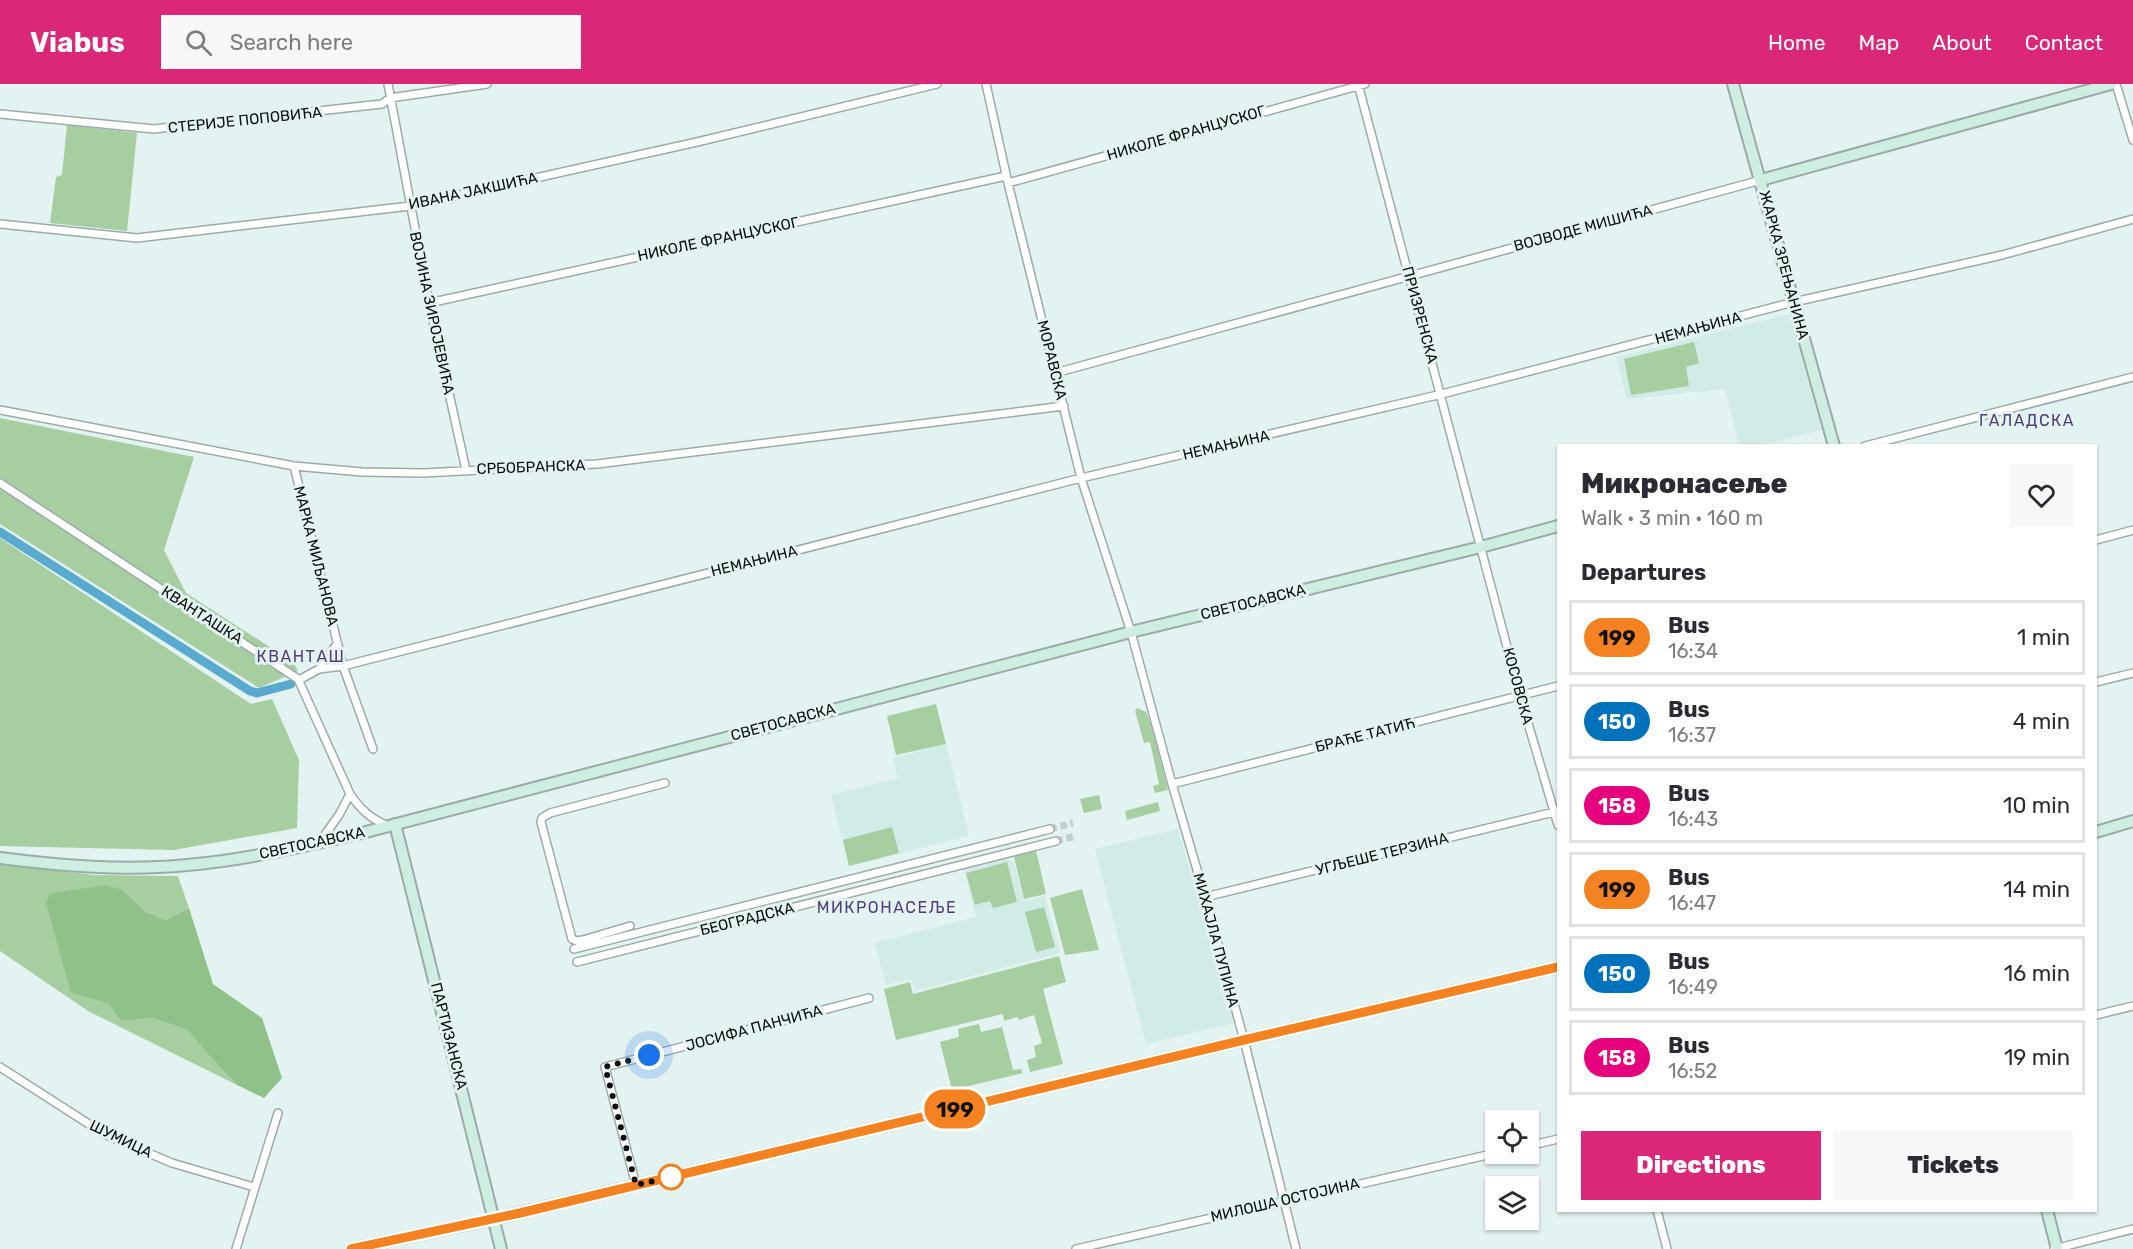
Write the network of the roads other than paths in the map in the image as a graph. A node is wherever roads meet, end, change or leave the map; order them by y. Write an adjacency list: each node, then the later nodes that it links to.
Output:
1 (388, 84): 9 (street, ВОЈИНА ЗИРОЈЕВИЋА)
2 (487, 84): 9 (street, СТЕРИЈЕ ПОПОВИЋА)
3 (937, 84): 14 (street, ИВАНА ЈАКШИЋА)
4 (986, 84): 12 (street, МОРАВСКА)
5 (1361, 84): 12 (street, НИКОЛЕ ФРАНЦУСКОГ); 17 (street, ПРИЗРЕНСКА)
6 (1734, 84): 13 (street, ЖАРКА ЗРЕЊАНИНА)
7 (2111, 84): 13 (street, ВОЈВОДЕ МИШИЋА)
8 (2116, 84): 11 (street)
9 (390, 98): 10 (street, СТЕРИЈЕ ПОПОВИЋА); 14 (street, ВОЈИНА ЗИРОЈЕВИЋА)
10 (0, 114)
11 (2133, 140)
12 (1007, 179): 18 (street, НИКОЛЕ ФРАНЦУСКОГ); 20 (street, МОРАВСКА)
13 (1761, 180): 17 (street, ВОЈВОДЕ МИШИЋА); 19 (street, ЖАРКА ЗРЕЊАНИНА)
14 (410, 206): 16 (street, ИВАНА ЈАКШИЋА); 18 (street, ВОЈИНА ЗИРОЈЕВИЋА)
15 (2133, 219): 19 (street, НЕМАЊИНА)
16 (0, 224)
17 (1408, 276): 20 (street, ВОЈВОДЕ МИШИЋА); 22 (street, ПРИЗРЕНСКА)
18 (429, 303): 28 (street, ВОЈИНА ЗИРОЈЕВИЋА)
19 (1794, 303): 22 (street, НЕМАЊИНА); 25 (street, ЖАРКА ЗРЕЊАНИНА)
20 (1055, 373): 23 (street, МОРАВСКА)
21 (2133, 377): 26 (street)
22 (1442, 394): 29 (street, НЕМАЊИНА); 34 (street, ПРИЗРЕНСКА)
23 (1064, 406): 28 (street, СРБОБРАНСКА); 29 (street, МОРАВСКА)
24 (0, 410): 27 (street, СРБОБРАНСКА)
25 (1833, 444)
26 (1873, 444)
27 (294, 466): 28 (street, СРБОБРАНСКА); 36 (street, МАРКА МИЉАНОВА)
28 (466, 470)
29 (1081, 478): 35 (street, МОРАВСКА); 37 (street, НЕМАЊИНА)
30 (0, 483): 40 (street, КВАНТАШКА)
31 (1557, 526): 34 (street, СВЕТОСАВСКА)
32 (2133, 530): 33 (street)
33 (2097, 540)
34 (1481, 547): 35 (street, СВЕТОСАВСКА); 43 (street, КОСОВСКА)
35 (1131, 632): 46 (street, МИХАЈЛА ПУПИНА); 50 (street, СВЕТОСАВСКА)
36 (337, 644): 37 (street, МАРКА МИЉАНОВА); 38 (street, НЕМАЊИНА)
37 (343, 666): 38 (street, НЕМАЊИНА); 44 (street, МАРКА МИЉАНОВА)
38 (319, 669): 40 (street, НЕМАЊИНА)
39 (2133, 673): 41 (street)
40 (299, 680): 47 (street)
41 (2097, 682)
42 (1557, 686): 43 (street, БРАЋЕ ТАТИЋ)
43 (1520, 696): 46 (street, БРАЋЕ ТАТИЋ); 48 (street, КОСОВСКА)
44 (373, 749)
45 (666, 783): 57 (street)
46 (1172, 784): 56 (street, МИХАЈЛА ПУПИНА)
47 (350, 794): 50 (street); 54 (street)
48 (1557, 812): 56 (street, УГЉЕШЕ ТЕРЗИНА)
49 (2133, 821): 52 (street)
50 (392, 825): 54 (street, СВЕТОСАВСКА); 75 (street, ПАРТИЗАНСКА)
51 (1050, 829): 58 (street, БЕОГРАДСКА)
52 (2097, 832)
53 (1056, 841): 59 (street, БЕОГРАДСКА)
54 (319, 843): 55 (street, СВЕТОСАВСКА)
55 (0, 858)
56 (1205, 897): 64 (street, МИХАЈЛА ПУПИНА)
57 (630, 926)
58 (574, 949)
59 (577, 962)
60 (1557, 967): 64 (street)
61 (869, 998): 70 (street, ЈОСИФА ПАНЧИЋА)
62 (2133, 1006): 63 (street)
63 (2097, 1015)
64 (1244, 1040): 70 (street); 72 (street, МИХАЈЛА ПУПИНА)
65 (0, 1067): 71 (street, ШУМИЦА)
66 (278, 1113): 71 (street)
67 (1557, 1139): 68 (street)
68 (1539, 1143)
69 (1485, 1155): 72 (street, МИЛОША ОСТОЈИНА)
70 (636, 1185): 75 (street)
71 (254, 1187): 77 (street)
72 (1284, 1200): 80 (street, МИЛОША ОСТОЈИНА); 81 (street, МИХАЈЛА ПУПИНА)
73 (1658, 1212): 82 (street)
74 (2047, 1212): 83 (street)
75 (494, 1219): 78 (street); 79 (street, ПАРТИЗАНСКА)
76 (2133, 1229): 83 (street)
77 (236, 1249)
78 (351, 1249)
79 (501, 1249)
80 (1076, 1249)
81 (1296, 1249)
82 (1667, 1249)
83 (2056, 1249)

